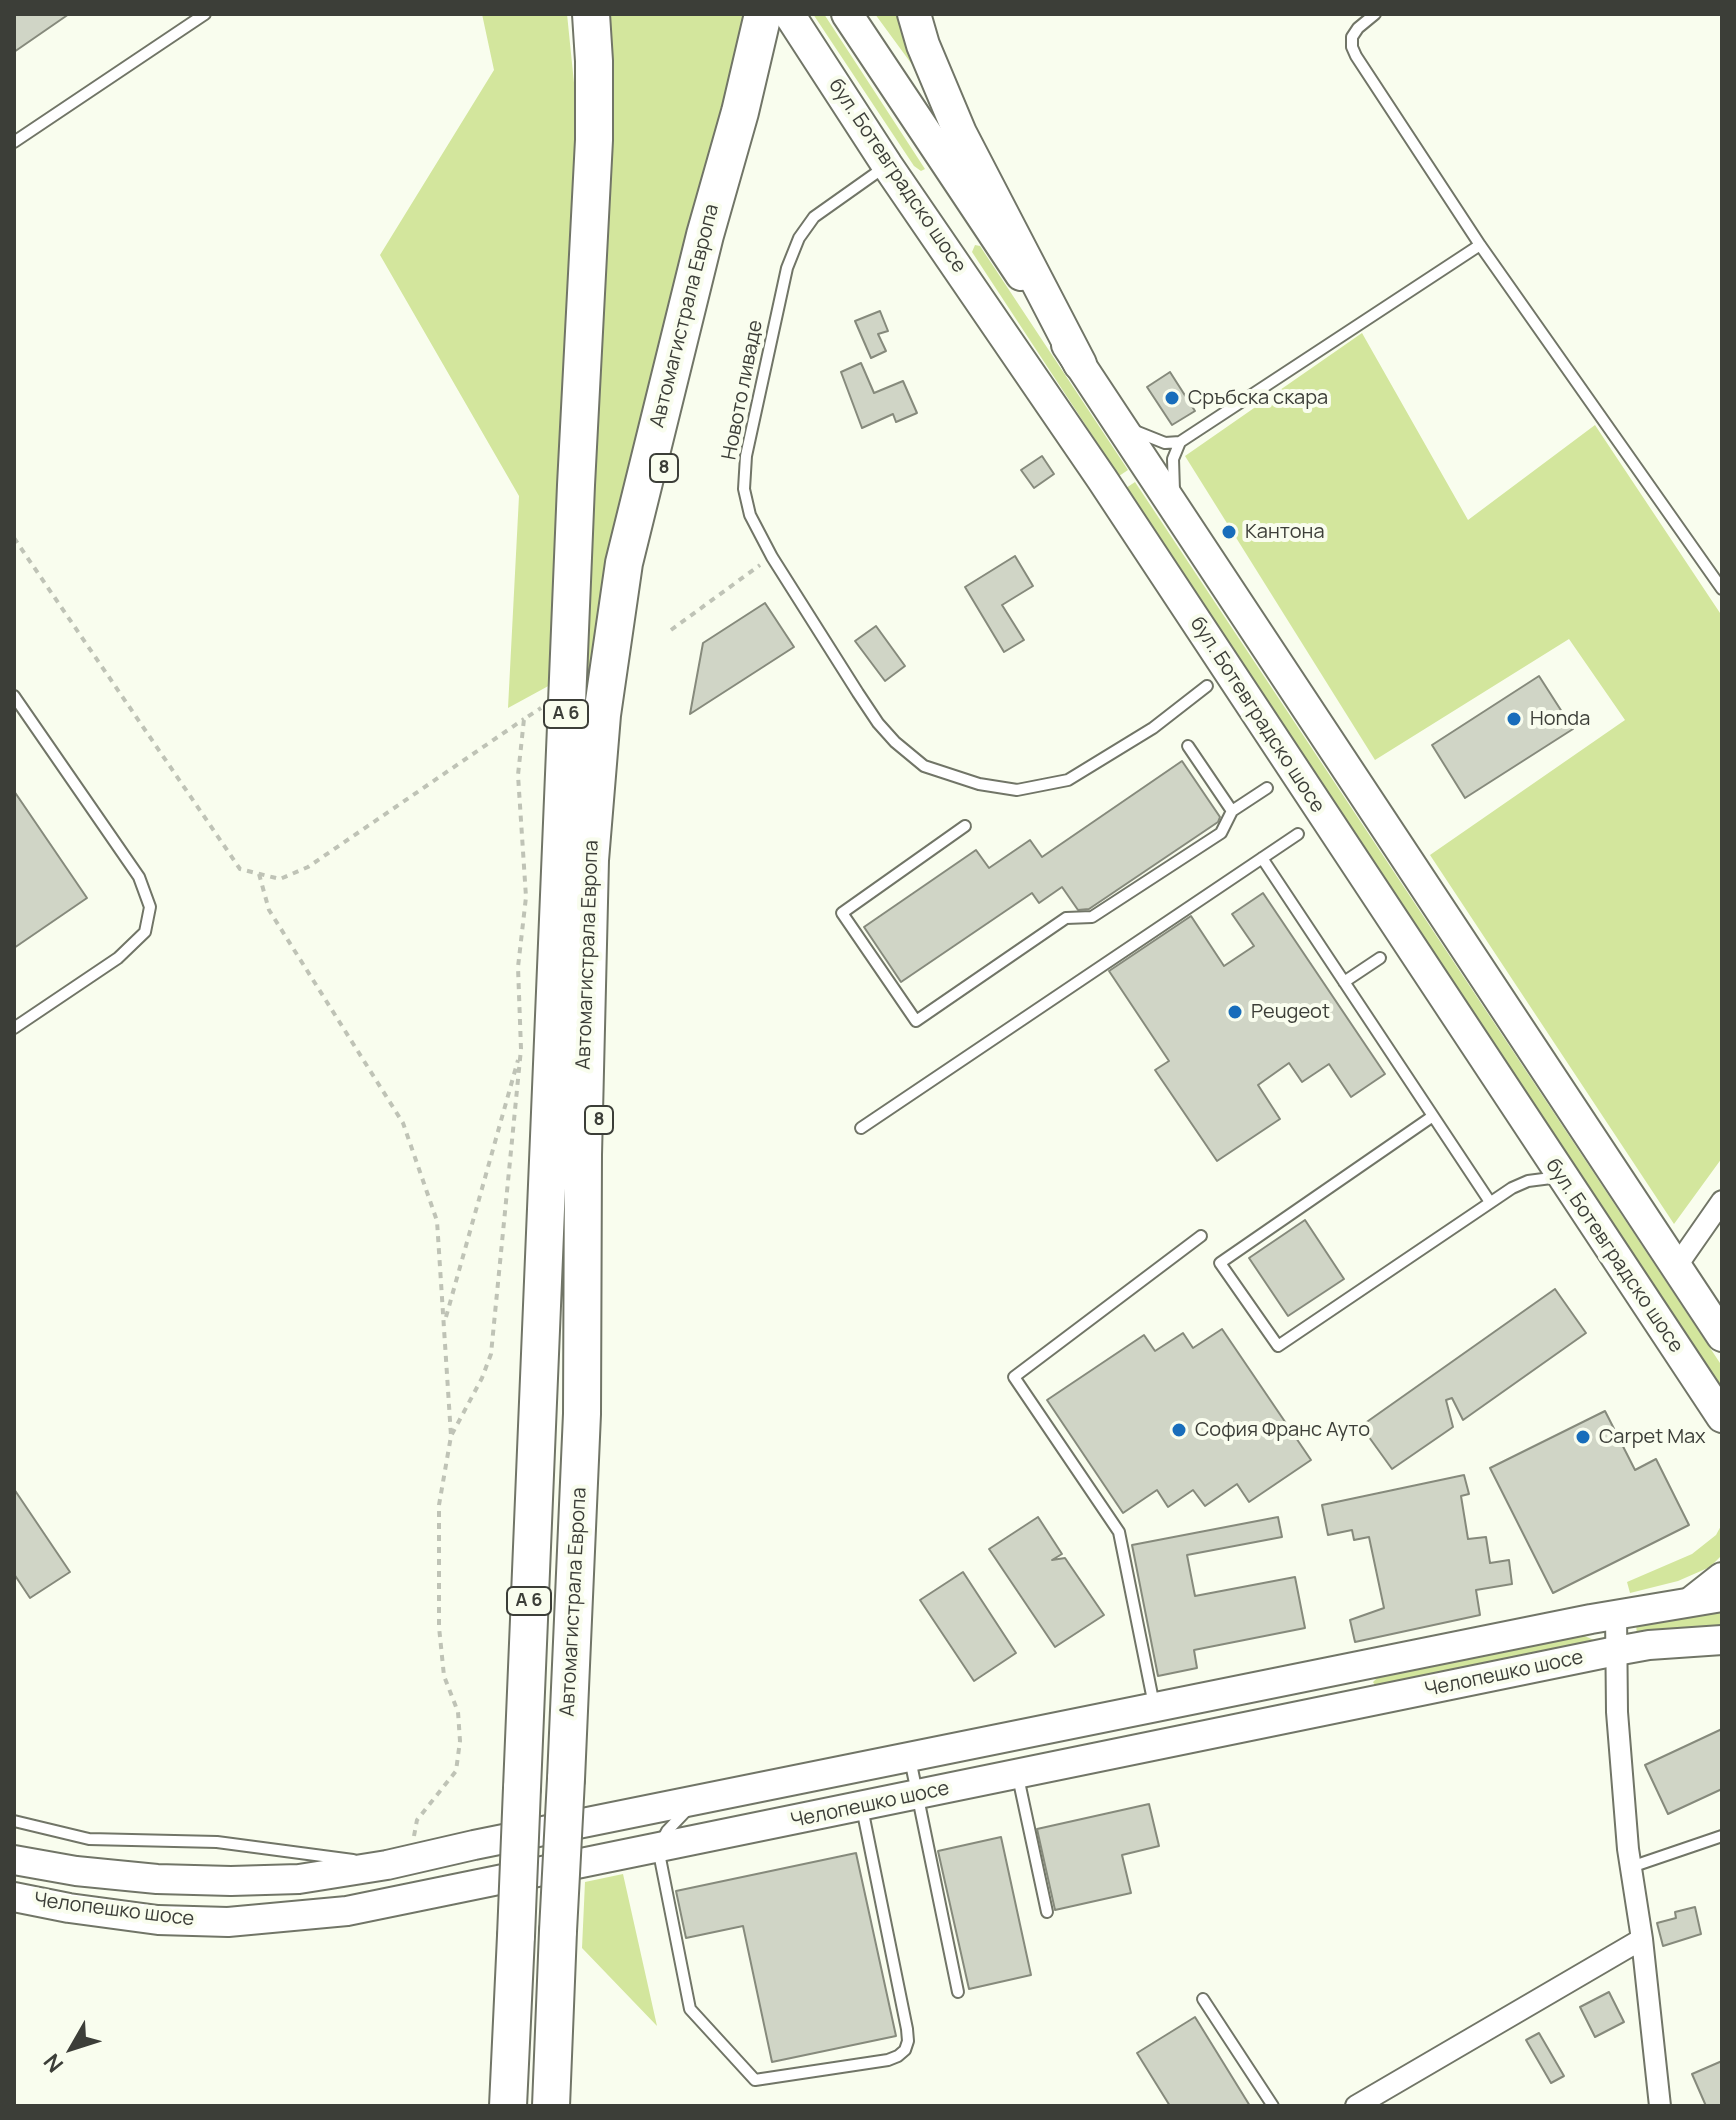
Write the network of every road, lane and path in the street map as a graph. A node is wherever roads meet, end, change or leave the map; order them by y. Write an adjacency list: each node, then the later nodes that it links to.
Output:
1 (205, 14): 9 (lane)
2 (591, 14): 69 (highway, Автомагистрала Европа / A 6, bridge)
3 (763, 14): 8 (highway)
4 (788, 14): 8 (highway, 8); 10 (main road, бул. Ботевградско шосе)
5 (847, 14): 12 (main road)
6 (914, 14): 12 (highway)
7 (1375, 14): 11 (lane)
8 (751, 116): 44 (highway, 8)
9 (14, 142)
10 (887, 165): 17 (lane, Новото ливаде); 37 (main road, бул. Ботевградско шосе)
11 (1480, 245): 14 (lane); 18 (lane)
12 (1080, 364): 13 (main road)
13 (1115, 418): 14 (lane); 15 (main road)
14 (1180, 442): 15 (lane)
15 (1182, 520): 41 (main road)
16 (14, 538): 30 (path)
17 (772, 557): 19 (path); 20 (lane, Новото ливаде)
18 (1722, 589)
19 (671, 630)
20 (1207, 686)
21 (14, 696): 33 (lane)
22 (548, 704): 23 (path)
23 (524, 719): 30 (path); 34 (path)
24 (1188, 746): 26 (lane)
25 (1267, 788): 26 (lane)
26 (1232, 811): 27 (lane)
27 (965, 826)
28 (1298, 834): 29 (lane)
29 (1262, 858): 32 (lane); 36 (lane)
30 (259, 874): 42 (path)
31 (1380, 958): 32 (lane)
32 (1344, 982): 35 (lane)
33 (14, 1028)
34 (521, 1049): 42 (path); 46 (path)
35 (1433, 1116): 39 (lane); 39 (lane)
36 (861, 1128)
37 (1561, 1177): 39 (lane); 45 (main road, бул. Ботевградско шосе)
38 (1722, 1201): 41 (street)
39 (1490, 1202)
40 (1201, 1236): 52 (lane)
41 (1676, 1267): 43 (main road)
42 (444, 1323): 46 (path)
43 (1722, 1336)
44 (582, 1414): 70 (highway, Автомагистрала Европа / A 6, bridge)
45 (1720, 1416)
46 (451, 1436): 62 (path)
47 (1722, 1578): 48 (main road)
48 (1708, 1599): 49 (main road, Челопешко шосе)
49 (1616, 1614): 51 (street); 52 (main road, Челопешко шосе)
50 (1722, 1640): 51 (main road, Челопешко шосе)
51 (1616, 1651): 54 (main road, Челопешко шосе); 63 (street)
52 (1155, 1707): 53 (main road, Челопешко шосе)
53 (910, 1757): 55 (lane); 56 (main road, Челопешко шосе)
54 (1017, 1774): 55 (main road, Челопешко шосе); 65 (lane)
55 (917, 1795): 57 (main road, Челопешко шосе); 67 (lane)
56 (700, 1799): 60 (lane); 62 (main road, Челопешко шосе)
57 (862, 1806): 60 (main road, Челопешко шосе); 60 (lane)
58 (14, 1821): 62 (lane)
59 (1722, 1836): 63 (lane)
60 (658, 1848): 64 (main road, Челопешко шосе)
61 (14, 1860): 62 (main road, Челопешко шосе)
62 (399, 1862)
63 (1631, 1867): 66 (street)
64 (14, 1897)
65 (1047, 1912)
66 (1642, 1939): 72 (street); 73 (street)
67 (958, 1992)
68 (1203, 1999): 71 (lane)
69 (508, 2106)
70 (551, 2106)
71 (1273, 2106)
72 (1356, 2106)
73 (1660, 2106)

